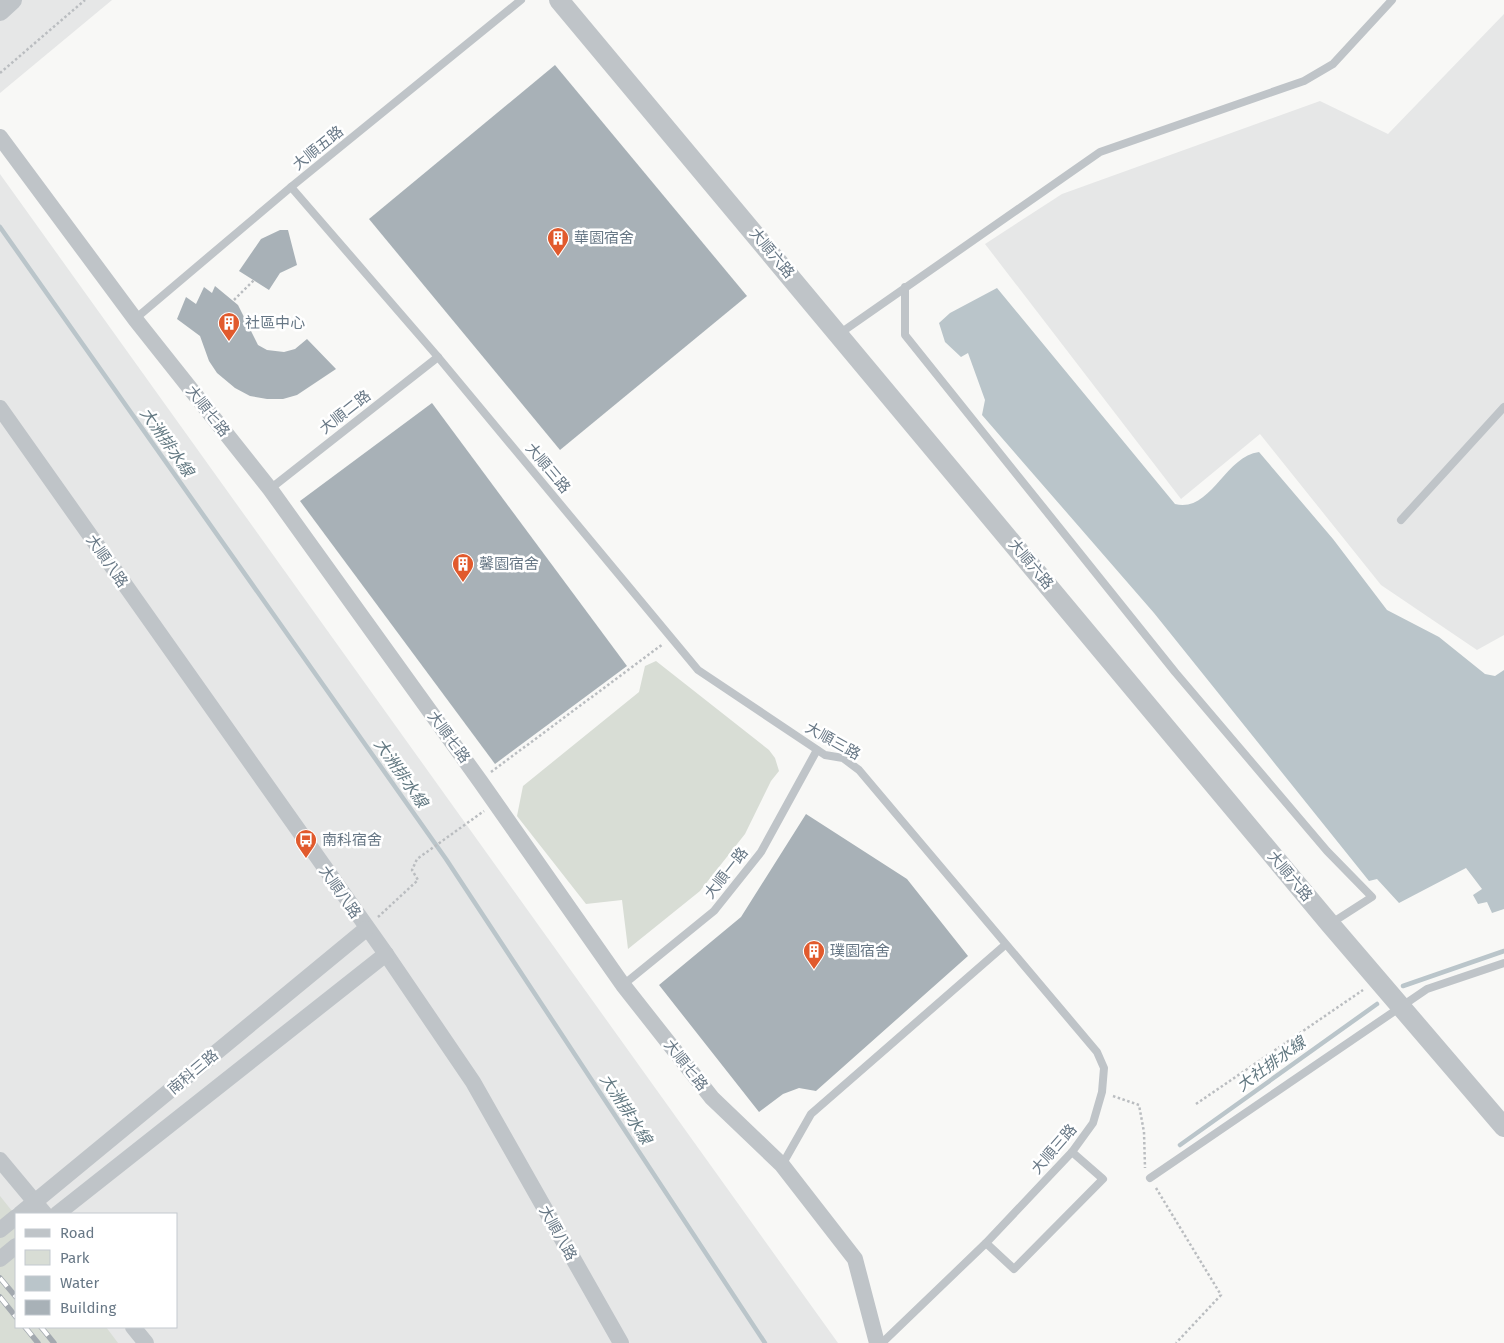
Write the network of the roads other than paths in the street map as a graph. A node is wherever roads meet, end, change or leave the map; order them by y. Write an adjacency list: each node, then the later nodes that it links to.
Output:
1 (12, 0): 5 (street)
2 (520, 0): 7 (lane, 大順五路)
3 (559, 0): 10 (street, 大順六路)
4 (1392, 0): 8 (lane)
5 (0, 10)
6 (0, 137): 9 (street, 大順七路)
7 (291, 187): 9 (lane, 大順五路); 11 (lane, 大順三路)
8 (905, 287): 10 (lane); 17 (lane)
9 (135, 319): 14 (street, 大順七路)
10 (839, 334): 17 (street, 大順六路)
11 (438, 357): 14 (lane, 大順二路); 16 (lane, 大順三路)
12 (1504, 407): 15 (lane)
13 (0, 408): 18 (street, 大順八路)
14 (270, 489): 22 (street, 大順七路)
15 (1401, 520)
16 (817, 750): 19 (lane, 大順三路); 22 (lane, 大順一路)
17 (1330, 924): 23 (street, 大順六路)
18 (366, 929): 20 (street, 大順八路); 29 (street, 南科三路)
19 (1005, 945): 25 (lane, 大順三路); 27 (lane)
20 (386, 954): 31 (street, 南科三路); 39 (street, 大順八路)
21 (1504, 963): 23 (lane)
22 (623, 985): 27 (street, 大順七路)
23 (1400, 1005): 24 (street, 大順六路); 28 (lane)
24 (1504, 1127)
25 (1072, 1152): 34 (lane, 大順三路); 34 (lane)
26 (0, 1160): 29 (street)
27 (782, 1165): 40 (street, 大順七路)
28 (1150, 1178)
29 (40, 1208): 30 (street, 南科三路)
30 (23, 1213)
31 (58, 1213)
32 (15, 1218): 33 (street)
33 (0, 1230)
34 (986, 1243): 41 (lane, 大順三路)
35 (15, 1247): 36 (street)
36 (0, 1259)
37 (134, 1328): 38 (street)
38 (146, 1343)
39 (621, 1343)
40 (877, 1343)
41 (882, 1343)

